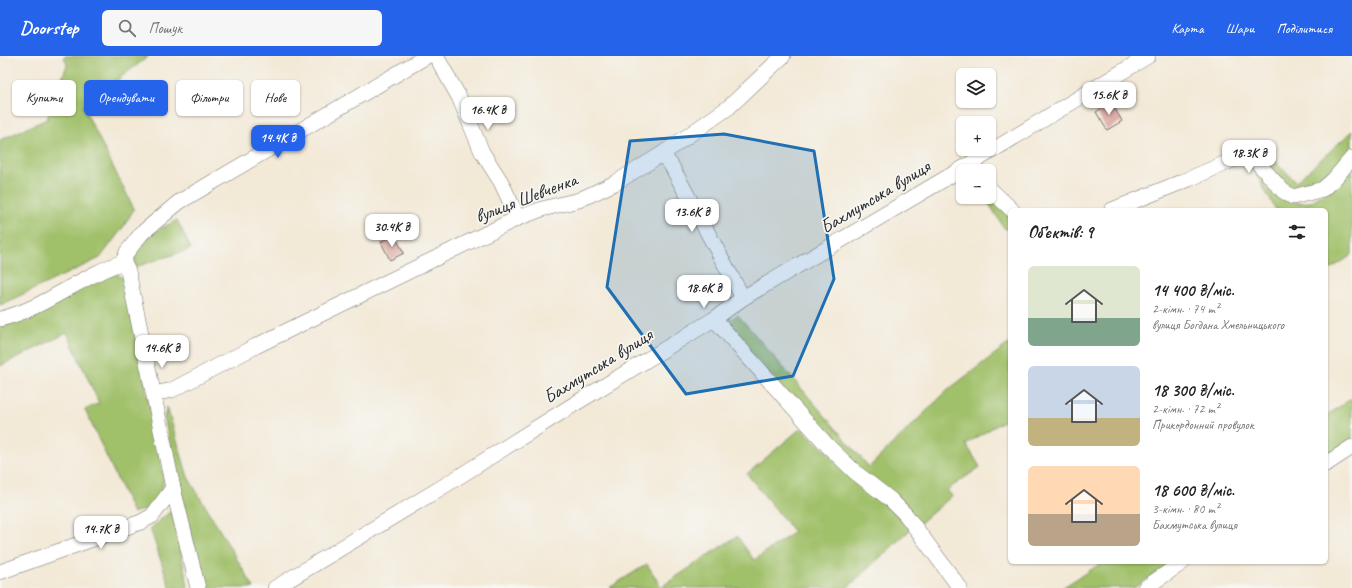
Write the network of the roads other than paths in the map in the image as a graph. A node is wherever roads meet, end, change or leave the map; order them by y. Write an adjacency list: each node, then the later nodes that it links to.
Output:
1 (427, 56): 13 (street)
2 (436, 56): 12 (street)
3 (783, 56): 5 (street, вулиця Шевченка)
4 (1148, 56): 7 (street, Бахмутська вулиця)
5 (662, 154): 12 (street, вулиця Шевченка); 14 (street)
6 (1352, 158): 11 (street)
7 (979, 164)
8 (956, 178): 14 (street, Бахмутська вулиця)
9 (996, 195): 10 (street)
10 (1010, 208)
11 (1117, 208)
12 (518, 218): 17 (street, вулиця Шевченка)
13 (123, 262): 16 (street); 17 (street)
14 (743, 298): 15 (street, Бахмутська вулиця)
15 (714, 318): 24 (street, Бахмутська вулиця); 25 (street)
16 (0, 319)
17 (154, 394): 20 (street)
18 (1352, 447): 19 (street)
19 (1328, 463)
20 (173, 488): 22 (street); 23 (street)
21 (1180, 564): 26 (street)
22 (0, 572)
23 (198, 588)
24 (276, 588)
25 (960, 588)
26 (1145, 588)

